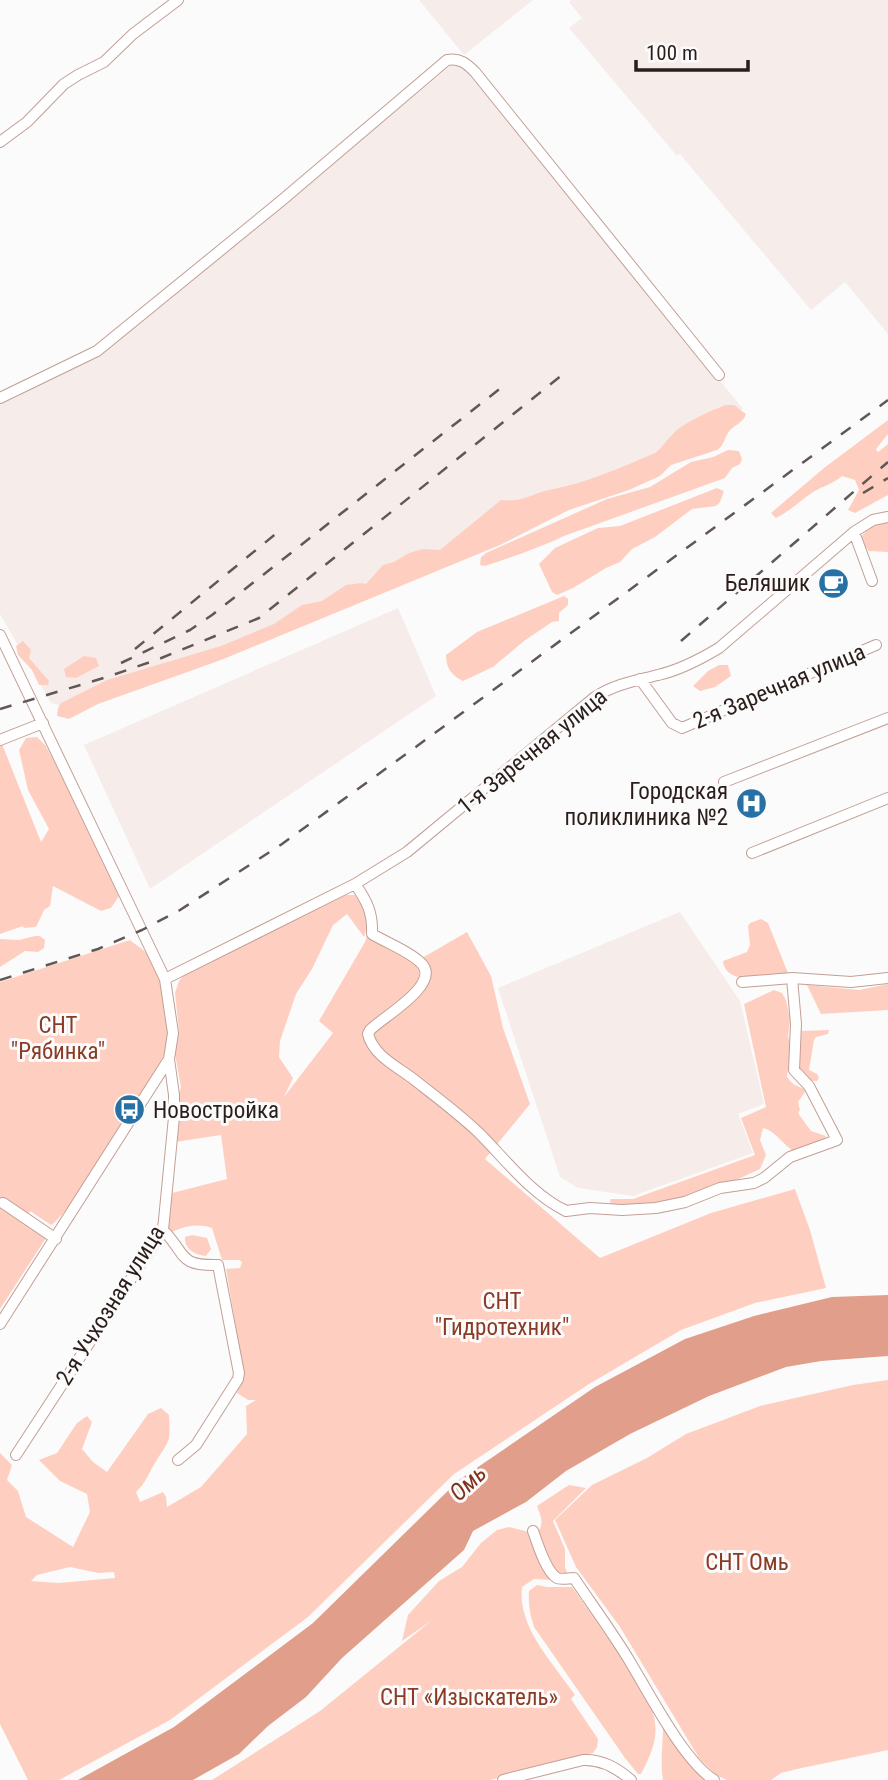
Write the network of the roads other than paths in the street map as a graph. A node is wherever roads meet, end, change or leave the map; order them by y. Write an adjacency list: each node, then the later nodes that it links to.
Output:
1 (178, 0): 2 (street)
2 (0, 142)
3 (719, 375): 4 (street)
4 (0, 397)
5 (888, 517): 6 (street, 1-я Заречная улица)
6 (854, 532): 7 (street); 10 (street, 1-я Заречная улица)
7 (872, 581)
8 (0, 635): 12 (street, 2-я Учхозная улица)
9 (876, 645): 10 (street, 2-я Заречная улица)
10 (640, 679): 17 (street, 1-я Заречная улица)
11 (888, 718): 14 (street)
12 (43, 723): 13 (street); 20 (street, 2-я Учхозная улица)
13 (0, 740)
14 (724, 782)
15 (888, 798): 16 (street)
16 (752, 853)
17 (355, 884): 18 (street); 20 (street, 1-я Заречная улица)
18 (792, 978): 19 (street); 21 (street)
19 (888, 978)
20 (165, 979): 22 (street, 2-я Учхозная улица)
21 (742, 982)
22 (169, 1059): 24 (street, 2-я Учхозная улица); 25 (street)
23 (3, 1203): 25 (street)
24 (163, 1230): 27 (street, 2-я Учхозная улица); 28 (street)
25 (55, 1239): 26 (street)
26 (0, 1324)
27 (16, 1455)
28 (178, 1460)
29 (533, 1531): 32 (street)
30 (503, 1780): 31 (street)
31 (631, 1780)
32 (714, 1780)

